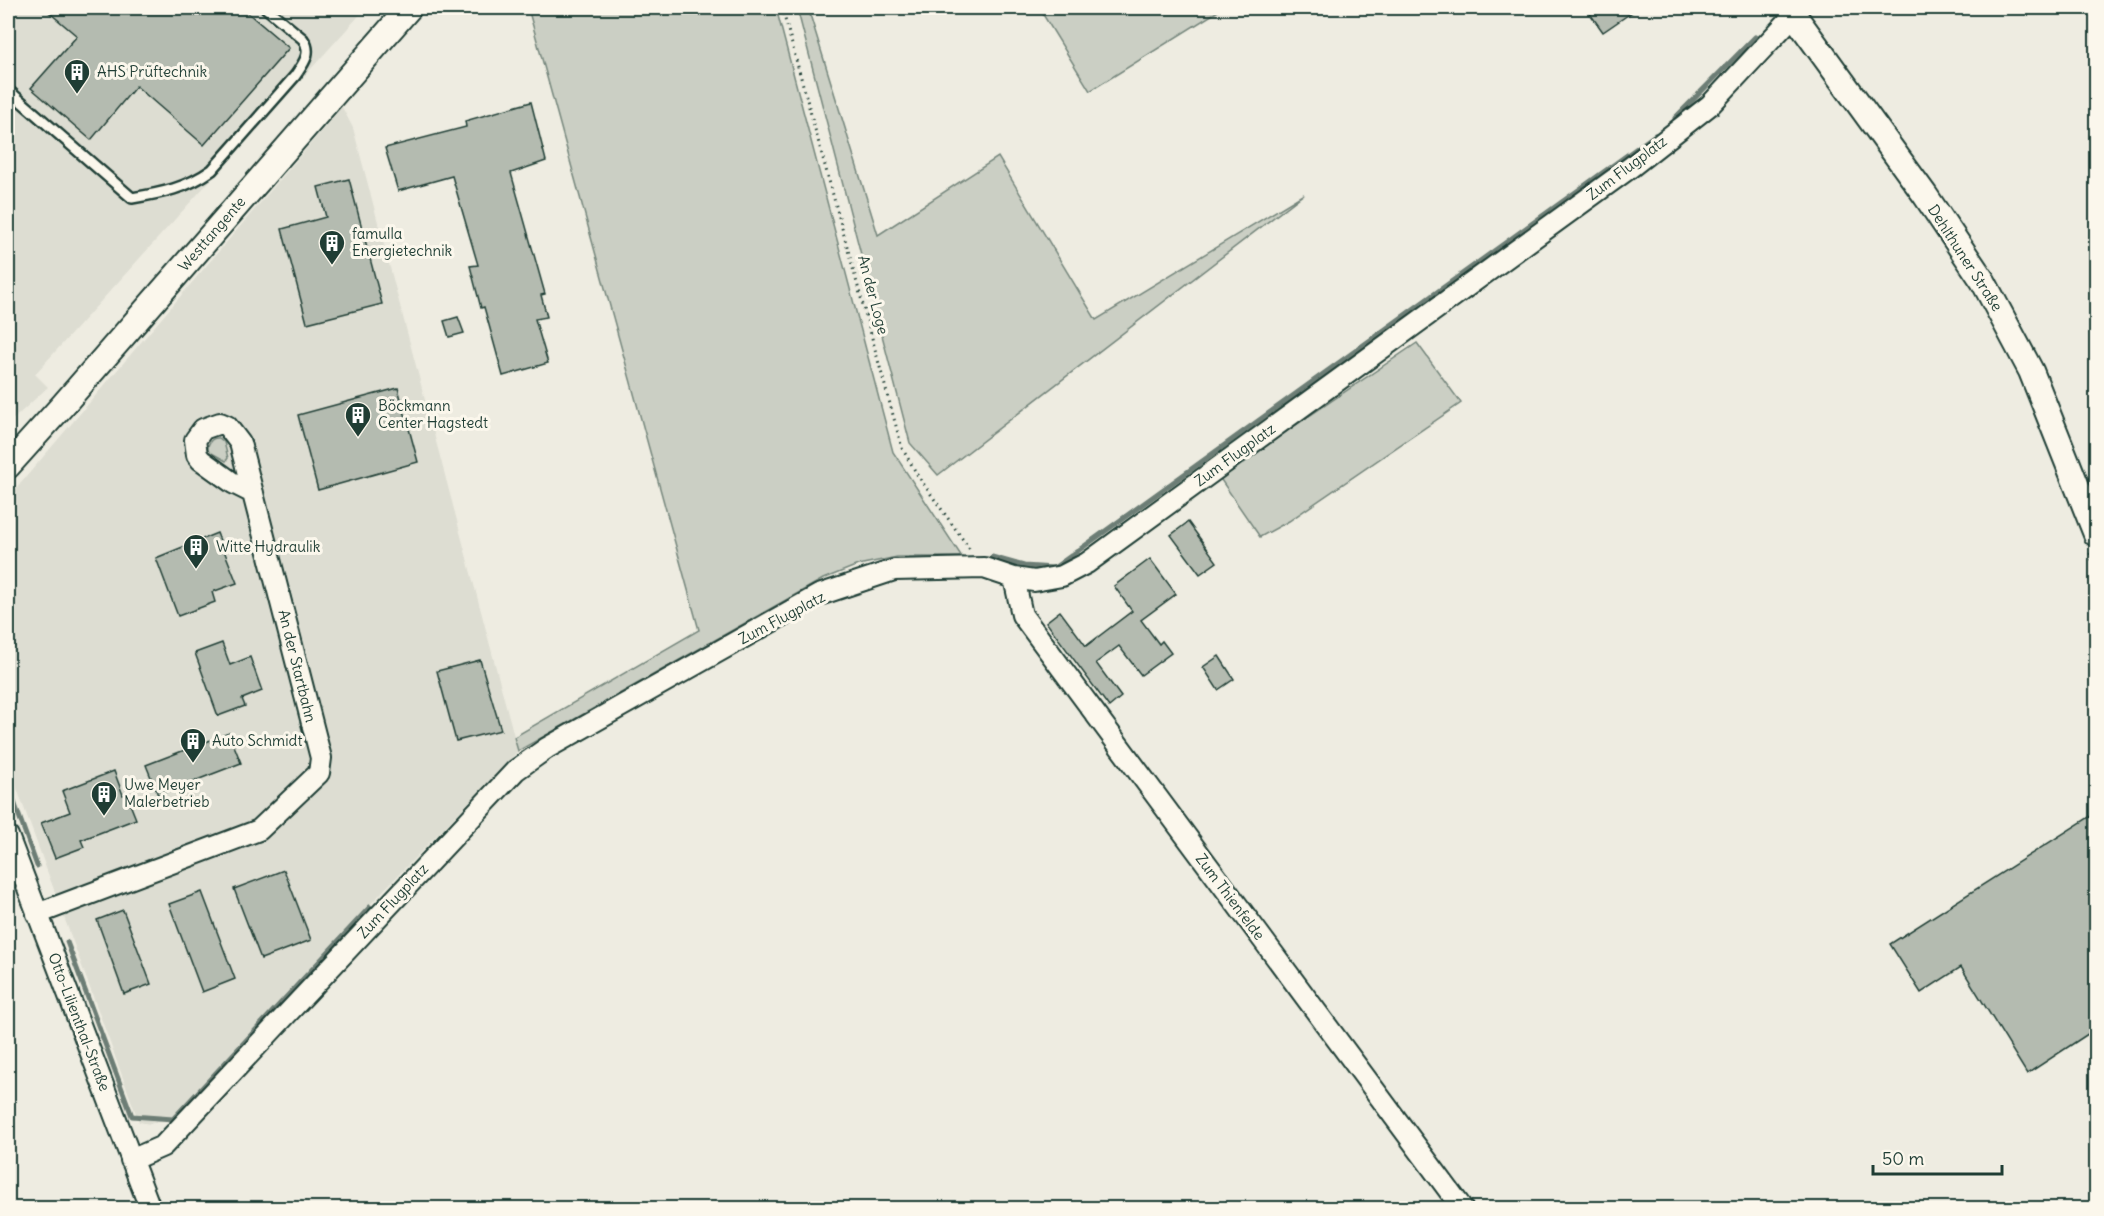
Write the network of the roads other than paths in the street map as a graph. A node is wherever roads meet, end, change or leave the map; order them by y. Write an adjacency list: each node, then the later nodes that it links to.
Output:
1 (266, 8): 4 (lane)
2 (409, 8): 5 (street, Westtangente)
3 (1795, 10): 7 (street, Dehlthuner Straße); 8 (street, Zum Flugplatz)
4 (8, 90)
5 (9, 462)
6 (253, 493): 10 (street, An der Startbahn)
7 (2093, 541)
8 (1014, 578): 11 (street, Zum Flugplatz); 13 (street, Zum Thienfelde)
9 (8, 836): 10 (street, Otto-Lilienthal-Straße)
10 (37, 914): 11 (street, Otto-Lilienthal-Straße)
11 (131, 1160): 12 (street, Otto-Lilienthal-Straße)
12 (150, 1209)
13 (1462, 1209)

